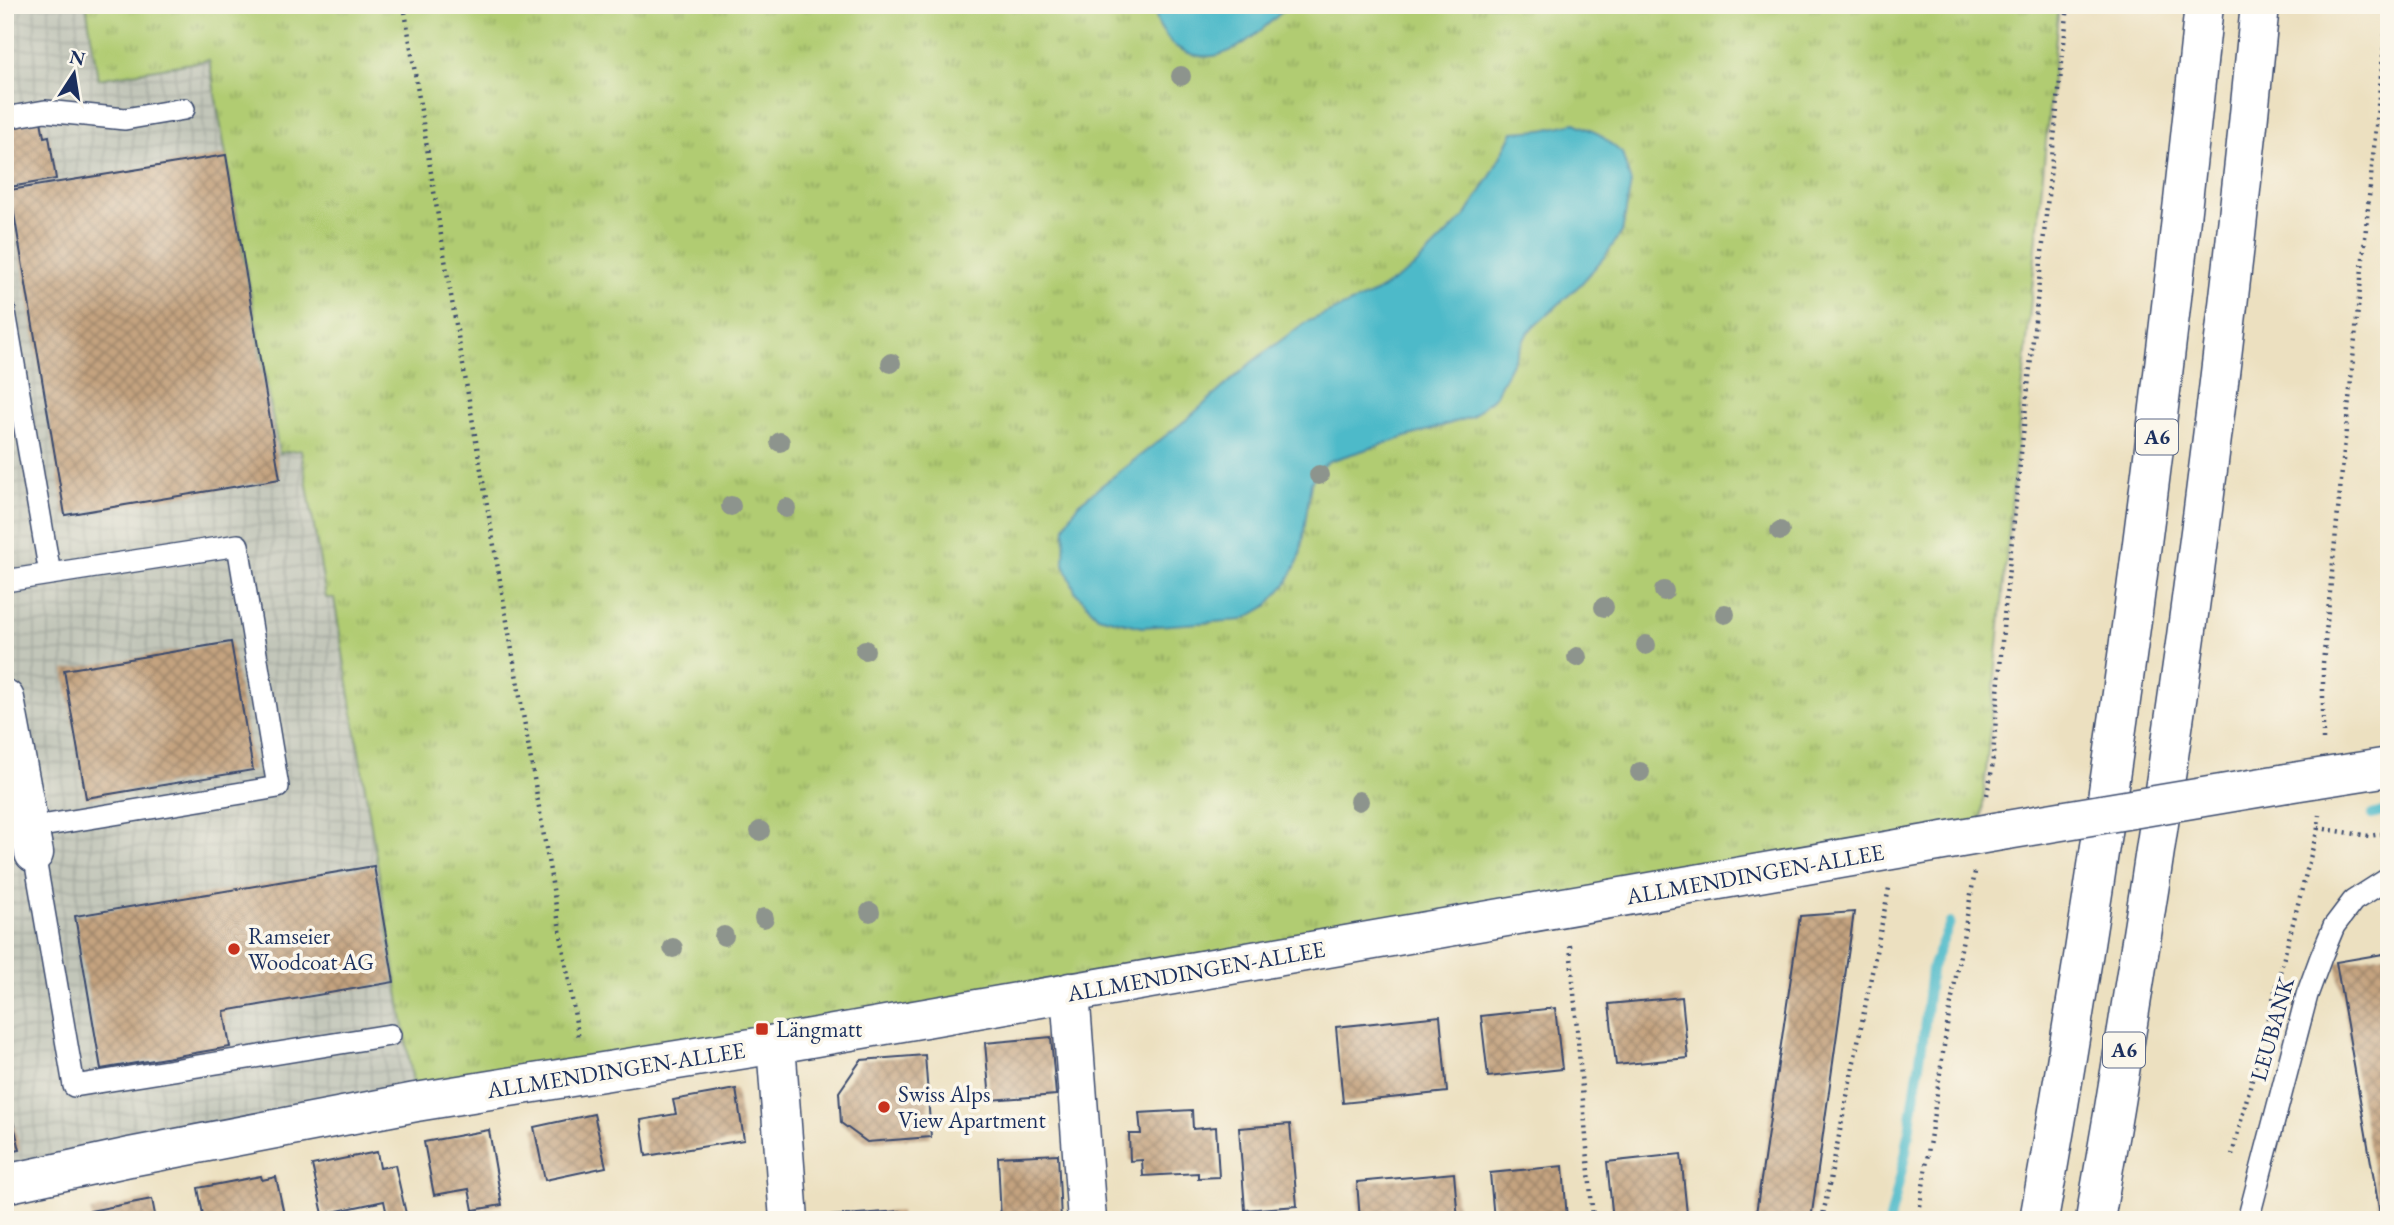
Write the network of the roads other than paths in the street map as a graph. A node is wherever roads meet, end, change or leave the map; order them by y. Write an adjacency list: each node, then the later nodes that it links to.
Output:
1 (2204, 5): 18 (main road, A6)
2 (2260, 5): 19 (main road, A6)
3 (184, 109): 4 (lane)
4 (5, 118)
5 (5, 313): 6 (lane)
6 (50, 574): 7 (lane); 10 (lane)
7 (5, 581)
8 (5, 699): 10 (main road)
9 (2389, 768): 12 (main road, ALLMENDINGEN-ALLEE, bridge)
10 (31, 840): 13 (lane)
11 (2389, 878): 20 (lane, LEUBANK)
12 (1070, 992): 14 (main road, ALLMENDINGEN-ALLEE); 17 (main road)
13 (390, 1035)
14 (776, 1044): 15 (main road, ALLMENDINGEN-ALLEE); 16 (main road)
15 (5, 1184)
16 (789, 1220)
17 (1087, 1220)
18 (2039, 1220)
19 (2095, 1220)
20 (2248, 1220)

